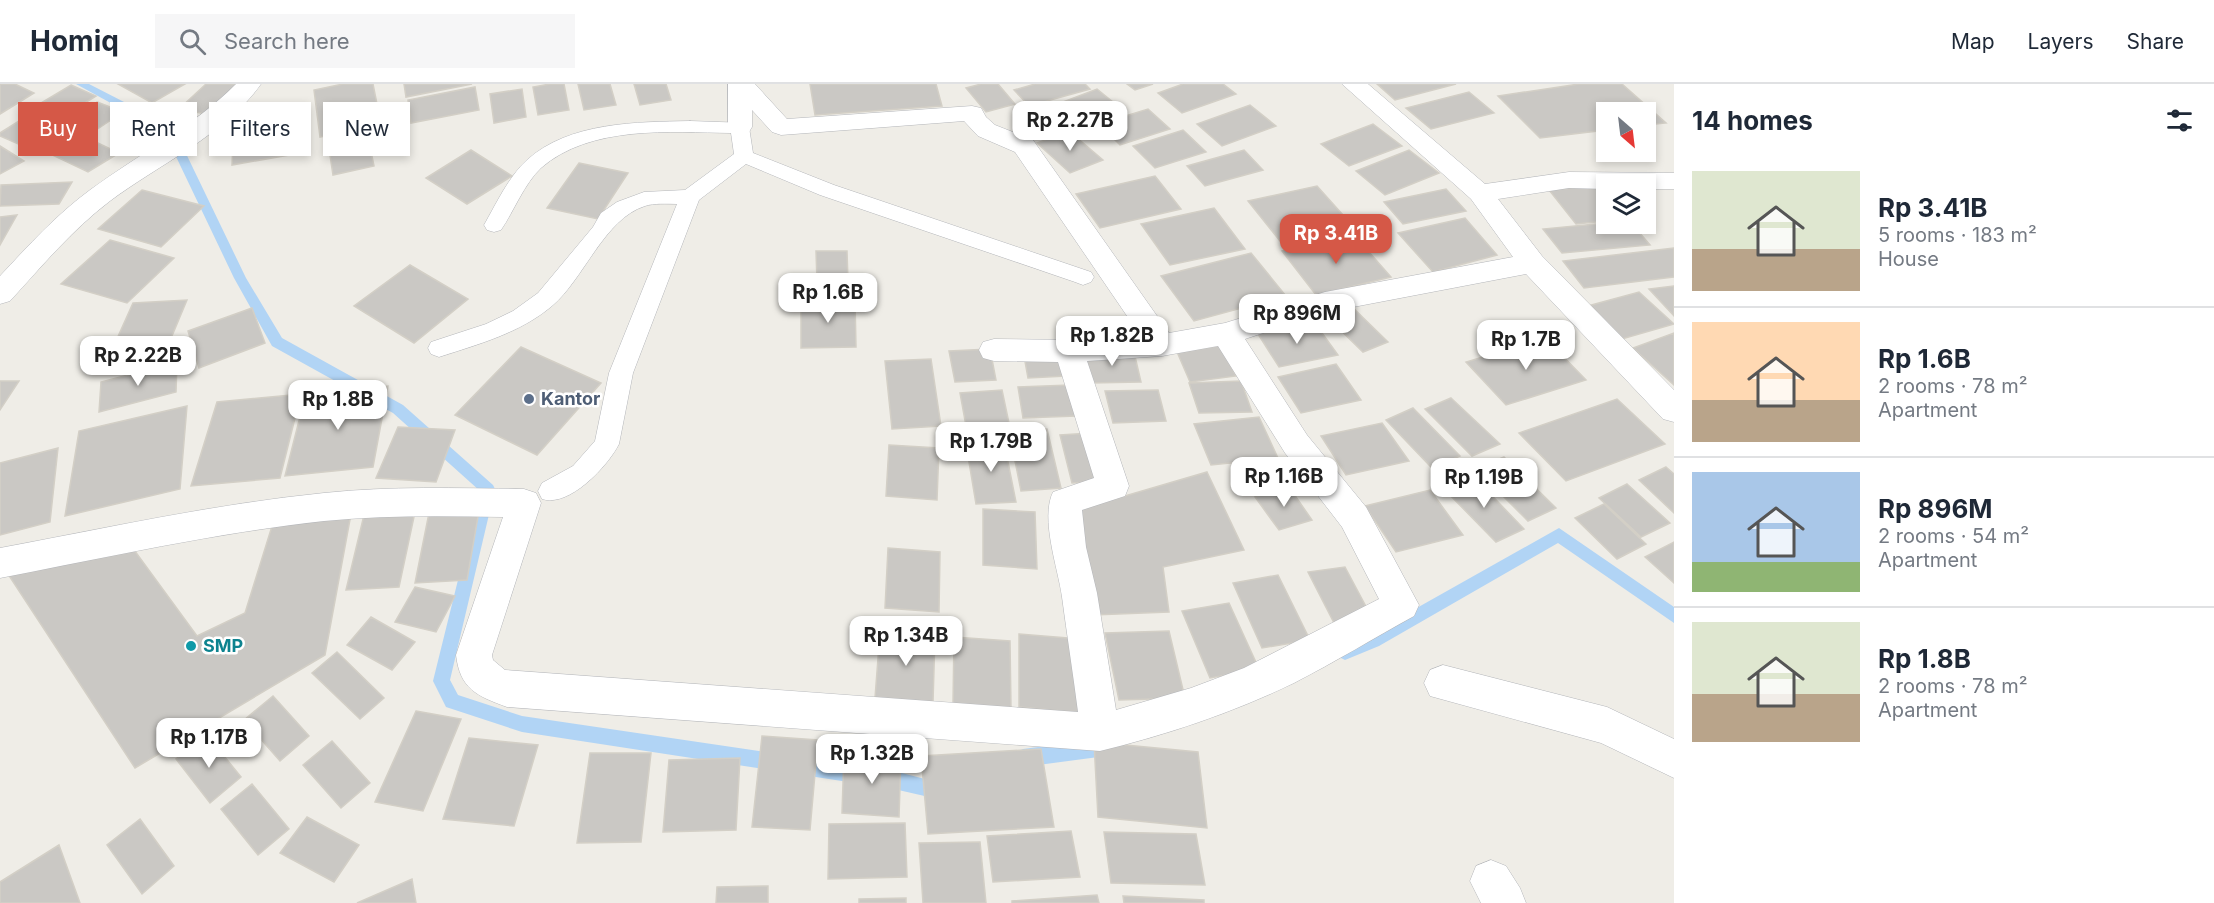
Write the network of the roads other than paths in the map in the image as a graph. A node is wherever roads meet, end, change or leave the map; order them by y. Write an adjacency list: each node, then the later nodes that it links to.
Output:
1 (249, 84): 12 (street)
2 (741, 84): 4 (street); 14 (street)
3 (1354, 84): 7 (street)
4 (740, 127): 5 (lane); 9 (lane)
5 (744, 156): 8 (lane); 11 (lane)
6 (1674, 181): 7 (street)
7 (1480, 193): 10 (street)
8 (690, 196): 15 (lane); 19 (lane)
9 (495, 225)
10 (1532, 263): 13 (street); 18 (street)
11 (1083, 277)
12 (0, 294)
13 (1226, 334): 14 (street); 22 (street)
14 (1162, 345): 17 (street)
15 (439, 348)
16 (994, 351): 17 (street)
17 (1069, 351): 22 (street)
18 (1674, 410)
19 (537, 497): 20 (street); 22 (street)
20 (0, 564)
21 (1443, 683): 23 (street)
22 (1100, 732)
23 (1674, 759)

